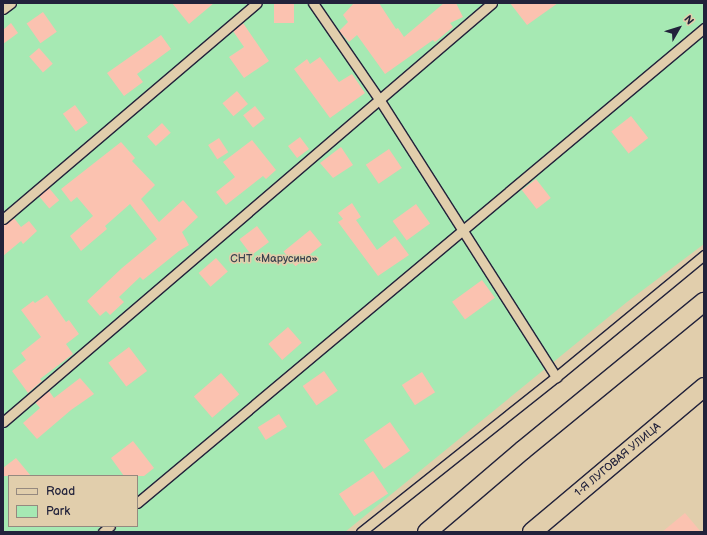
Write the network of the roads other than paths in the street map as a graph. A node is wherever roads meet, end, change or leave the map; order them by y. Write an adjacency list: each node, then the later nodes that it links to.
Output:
1 (11, 3): 5 (lane)
2 (257, 3): 8 (lane)
3 (313, 3): 7 (lane)
4 (492, 3): 7 (lane)
5 (3, 9)
6 (704, 28): 9 (lane)
7 (379, 99): 9 (lane); 14 (lane)
8 (3, 219)
9 (462, 231): 12 (lane); 15 (lane)
10 (704, 255): 12 (lane)
11 (704, 302): 17 (street)
12 (556, 377): 16 (lane)
13 (704, 387): 18 (street, 1-Я ЛУГОВАЯ УЛИЦА)
14 (3, 422)
15 (138, 502)
16 (362, 532)
17 (428, 532)
18 (532, 532)

